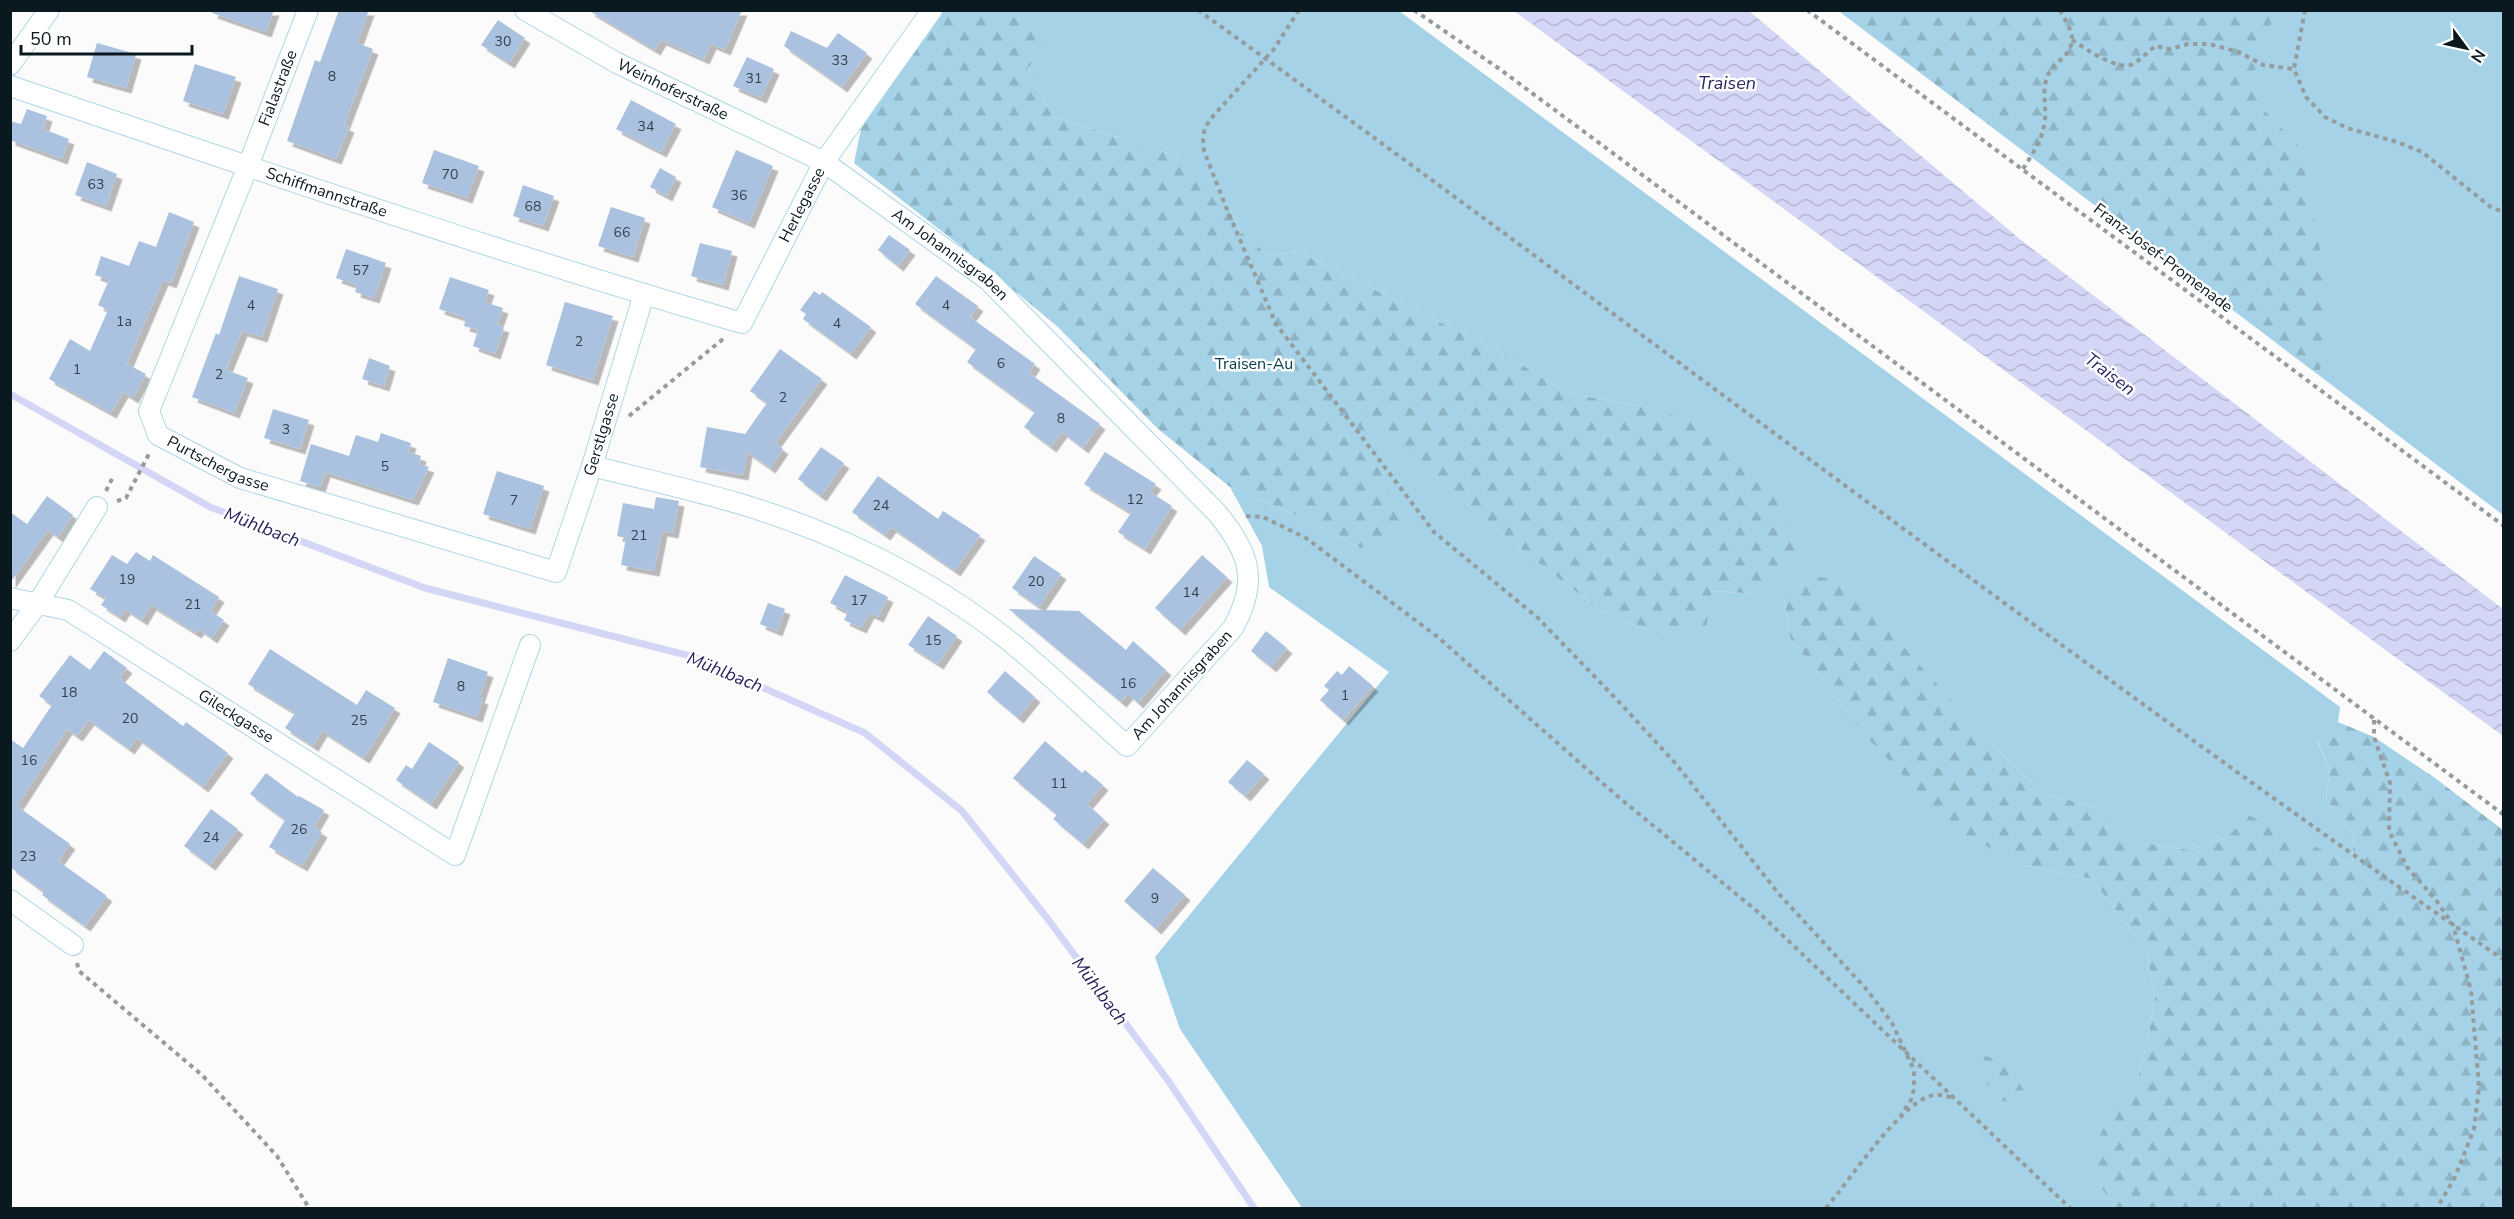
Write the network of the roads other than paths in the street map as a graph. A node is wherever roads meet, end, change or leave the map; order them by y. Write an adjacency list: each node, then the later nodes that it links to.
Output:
1 (49, 10): 5 (street)
2 (308, 10): 8 (street, Fialastraße)
3 (525, 10): 7 (street, Weinhoferstraße)
4 (932, 10): 7 (street, Herlegasse)
5 (10, 65)
6 (10, 86): 8 (street, Schiffmannstraße)
7 (824, 162): 9 (street, Herlegasse); 10 (street, Am Johannisgraben)
8 (249, 166): 9 (street, Schiffmannstraße); 12 (street, Purtschergasse)
9 (644, 294): 10 (street, Gerstlgasse)
10 (592, 466): 12 (street, Gerstlgasse)
11 (97, 507): 14 (street)
12 (556, 572)
13 (10, 598): 14 (street, Gileckgasse)
14 (38, 603): 15 (street); 16 (street, Gileckgasse)
15 (10, 641)
16 (530, 645)
17 (10, 900): 18 (street)
18 (73, 945)

